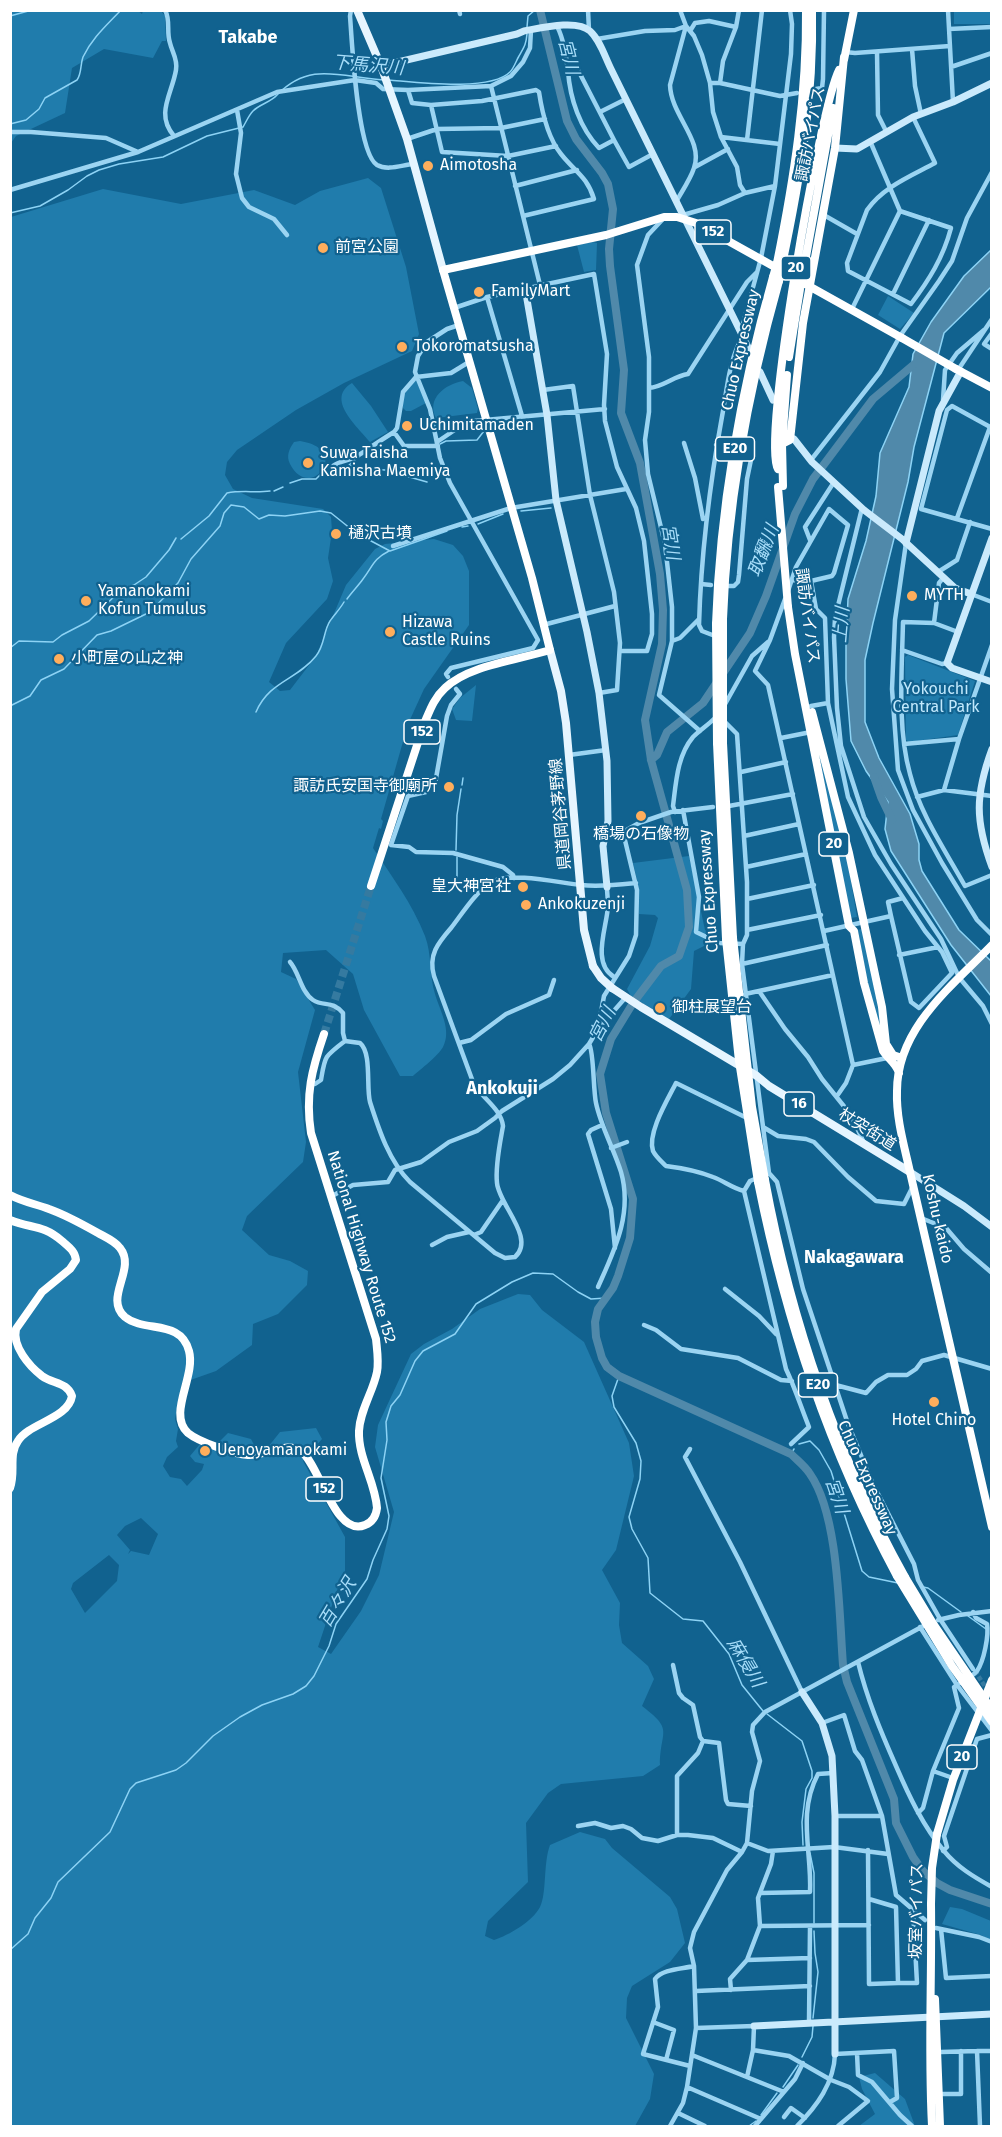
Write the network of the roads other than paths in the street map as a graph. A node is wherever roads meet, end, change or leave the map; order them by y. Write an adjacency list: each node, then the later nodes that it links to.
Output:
1 (165, 10): 55 (street)
2 (351, 10): 31 (street)
3 (357, 10): 28 (main road)
4 (588, 10): 20 (street)
5 (680, 10): 14 (street)
6 (739, 10): 16 (street)
7 (762, 10): 39 (street)
8 (790, 10): 41 (street)
9 (806, 10): 88 (highway, Chuo Expressway / E20)
10 (812, 10): 88 (highway, Chuo Expressway / E20)
11 (824, 10): 37 (street)
12 (852, 10): 27 (highway, 諏訪バイパス / 20); 91 (highway, 諏訪バイパス / 20)
13 (948, 10): 18 (street)
14 (686, 26): 21 (street); 22 (street); 69 (street)
15 (555, 27): 19 (street); 20 (street); 30 (street)
16 (736, 27): 21 (street); 34 (street)
17 (992, 27): 18 (street)
18 (949, 29): 23 (street)
19 (530, 30): 28 (street); 36 (street)
20 (589, 30): 22 (street)
21 (690, 31): 33 (street)
22 (596, 39): 42 (street)
23 (950, 46): 24 (street); 29 (street)
24 (912, 49): 25 (street); 48 (street)
25 (877, 52): 27 (street); 53 (street)
26 (992, 53): 29 (street)
27 (845, 55): 63 (highway, 20); 91 (highway, 諏訪バイパス / 20)
28 (381, 66): 32 (main road)
29 (951, 67): 44 (street)
30 (568, 72): 47 (street); 58 (street)
31 (354, 77): 32 (street); 46 (street); 68 (street)
32 (386, 82): 38 (street); 57 (main road)
33 (710, 83): 34 (street); 56 (street)
34 (720, 83): 39 (street)
35 (992, 83): 44 (street)
36 (491, 86): 38 (street); 43 (street)
37 (816, 89)
38 (408, 90): 45 (street)
39 (753, 90): 41 (street); 59 (street)
40 (797, 93): 41 (street)
41 (786, 95): 61 (street)
42 (626, 99): 47 (street); 66 (street)
43 (494, 100): 45 (street); 50 (street); 51 (street)
44 (953, 102): 48 (street)
45 (431, 105): 52 (street)
46 (237, 110): 55 (street); 85 (street)
47 (600, 112): 58 (street)
48 (921, 114): 49 (street)
49 (913, 117): 53 (street); 74 (street)
50 (545, 119): 51 (street); 62 (street)
51 (501, 128): 52 (street); 67 (street)
52 (437, 129): 57 (street); 67 (street)
53 (886, 131): 60 (street)
54 (10, 132): 65 (street)
55 (174, 136): 65 (street)
56 (721, 137): 59 (street); 64 (street)
57 (406, 139): 68 (main road)
58 (614, 140): 66 (street)
59 (747, 140): 61 (street)
60 (870, 141): 63 (street); 74 (street)
61 (780, 144): 73 (street)
62 (556, 146): 67 (street); 70 (street)
63 (835, 148): 79 (highway, 20)
64 (728, 149): 69 (street); 76 (street)
65 (138, 152): 75 (street)
66 (653, 154): 77 (street)
67 (508, 156): 72 (street)
68 (413, 164): 89 (main road)
69 (694, 167): 77 (street)
70 (577, 170): 72 (street); 80 (street)
71 (992, 171): 107 (street)
72 (515, 186): 80 (street)
73 (775, 186): 76 (street); 87 (street)
74 (891, 187): 78 (street); 84 (street)
75 (10, 190)
76 (745, 193): 81 (street)
77 (676, 202): 81 (street)
78 (900, 211): 83 (street); 92 (street)
79 (822, 214): 84 (street); 94 (highway, 20)
80 (523, 216): 86 (street)
81 (684, 216): 82 (highway, 152); 87 (highway, 152); 100 (street)
82 (664, 217): 86 (highway, 152); 114 (street)
83 (929, 220): 97 (street); 97 (street)
84 (857, 234): 92 (street)
85 (287, 235)
86 (531, 249): 89 (highway, 152); 93 (street)
87 (761, 258): 90 (street); 91 (highway, 152)
88 (780, 264): 262 (highway, Chuo Expressway / E20, bridge)
89 (443, 270): 99 (highway)
90 (756, 272): 100 (street); 105 (street)
91 (799, 274): 94 (highway, 152); 96 (highway, 諏訪バイパス / 20, bridge); 135 (highway, 20)
92 (866, 280): 97 (street); 101 (street)
93 (540, 285): 95 (street); 119 (street)
94 (810, 286): 101 (highway, 152); 129 (highway, 20)
95 (525, 288): 98 (street); 116 (street)
96 (799, 289): 129 (highway, 諏訪バイパス / 20); 135 (highway, 諏訪バイパス / 20)
97 (893, 294)
98 (487, 297): 99 (street); 122 (street)
99 (454, 308): 103 (highway)
100 (729, 309): 105 (street); 114 (street)
101 (852, 309): 107 (highway, 152)
102 (992, 319): 104 (street)
103 (459, 325): 110 (highway); 113 (street)
104 (984, 330): 111 (street); 118 (street)
105 (741, 333): 108 (street); 130 (street)
106 (992, 333): 109 (street)
107 (901, 337): 111 (highway, 152, bridge); 133 (street)
108 (749, 349)
109 (992, 349)
110 (469, 362): 113 (street); 123 (highway)
111 (958, 370): 115 (highway, 152); 118 (street)
112 (760, 372): 117 (street)
113 (416, 377): 125 (street); 128 (street)
114 (649, 388): 169 (street)
115 (992, 388)
116 (543, 390): 120 (street); 121 (street)
117 (773, 399)
118 (943, 403): 150 (street)
119 (604, 409): 120 (street); 138 (street)
120 (577, 412): 121 (street); 139 (street)
121 (547, 415): 122 (street); 140 (street)
122 (522, 416): 123 (street)
123 (486, 420): 128 (street); 141 (highway)
124 (991, 428): 143 (street); 143 (street)
125 (394, 432): 128 (street); 134 (street)
126 (794, 439): 133 (street)
127 (684, 443): 145 (street)
128 (438, 444): 144 (street)
129 (782, 444): 137 (highway, 諏訪バイパス / 20)
130 (717, 445): 131 (street); 145 (street)
131 (727, 447)
132 (744, 450): 157 (street)
133 (812, 461): 136 (street)
134 (333, 466)
135 (778, 469): 137 (highway, 諏訪バイパス / 20)
136 (833, 482): 142 (street); 149 (street)
137 (781, 487): 161 (highway, 諏訪バイパス / 20, bridge)
138 (626, 489): 139 (street); 173 (street)
139 (590, 495): 140 (street); 160 (street)
140 (556, 500): 141 (street); 162 (street)
141 (512, 508): 144 (street); 165 (highway)
142 (863, 509): 150 (street); 235 (street)
143 (957, 518): 146 (street)
144 (472, 522): 151 (street); 175 (street)
145 (705, 522): 155 (street)
146 (970, 522): 147 (street); 152 (street)
147 (992, 529)
148 (992, 538): 158 (street)
149 (810, 540): 153 (street); 154 (street)
150 (904, 541): 152 (street); 225 (street)
151 (393, 546)
152 (941, 575): 158 (street); 164 (street)
153 (793, 580): 154 (street); 168 (street)
154 (811, 581): 180 (street)
155 (702, 584): 156 (street); 163 (street)
156 (711, 585)
157 (727, 586)
158 (971, 594): 159 (street); 166 (street)
159 (992, 602)
160 (615, 606): 162 (street); 173 (street)
161 (789, 607): 181 (highway, 諏訪バイパス / 20); 184 (highway, 諏訪バイパス / 20)
162 (583, 614): 165 (street); 179 (street)
163 (699, 619): 167 (street); 169 (street)
164 (934, 623): 166 (street); 172 (street)
165 (543, 625): 171 (highway)
166 (958, 632): 174 (street)
167 (720, 637)
168 (771, 640): 182 (street); 185 (street)
169 (672, 641): 183 (street)
170 (992, 645): 176 (street)
171 (550, 650): 190 (main road, 県道岡谷茅野線 / 16); 215 (highway, 152)
172 (902, 650): 174 (street); 187 (street)
173 (620, 651): 179 (street)
174 (947, 663): 176 (street)
175 (448, 677)
176 (980, 678): 177 (street); 186 (street)
177 (992, 682)
178 (456, 689): 211 (street)
179 (599, 693): 189 (street)
180 (828, 703): 181 (street); 217 (street)
181 (811, 706): 221 (highway, 諏訪バイパス / 20)
182 (717, 716): 183 (street); 192 (street)
183 (698, 730): 202 (street)
184 (811, 731): 185 (street); 222 (highway, 諏訪バイパス / 20)
185 (781, 738): 191 (street)
186 (959, 739): 187 (street); 193 (street)
187 (904, 744): 197 (street)
188 (992, 749): 195 (street)
189 (606, 750): 190 (street); 205 (street)
190 (569, 755): 213 (main road, 県道岡谷茅野線 / 16)
191 (786, 762): 192 (street); 194 (street)
192 (741, 772): 198 (street)
193 (944, 790): 195 (street); 197 (street)
194 (793, 794): 198 (street); 203 (street)
195 (979, 794): 196 (street); 209 (street)
196 (992, 796)
197 (917, 797): 210 (street)
198 (743, 804): 199 (street); 206 (street)
199 (729, 806)
200 (713, 807): 201 (street)
201 (683, 810): 202 (street); 226 (street)
202 (673, 812): 204 (street)
203 (799, 824): 206 (street); 207 (street)
204 (622, 832): 205 (street); 212 (street)
205 (605, 834): 216 (street)
206 (744, 836): 208 (street)
207 (806, 854): 208 (street); 214 (street)
208 (746, 867): 218 (street)
209 (992, 867)
210 (992, 875)
211 (513, 878): 213 (street); 245 (street)
212 (636, 883): 216 (street); 234 (street)
213 (580, 885): 216 (street); 239 (main road, 県道岡谷茅野線 / 16, bridge)
214 (814, 885): 218 (street); 219 (street)
215 (370, 886)
216 (606, 887): 234 (street)
217 (903, 898): 220 (street); 229 (street)
218 (747, 899): 223 (street)
219 (821, 915): 223 (street); 224 (street)
220 (891, 916): 221 (street); 230 (street)
221 (864, 922): 222 (street); 248 (highway, 諏訪バイパス / 20)
222 (849, 926): 224 (street); 247 (highway, 諏訪バイパス / 20)
223 (747, 930): 226 (street)
224 (824, 931): 227 (street)
225 (992, 935)
226 (743, 944): 232 (street)
227 (827, 945): 232 (street); 233 (street)
228 (990, 946): 235 (highway, Koshu-kaido)
229 (938, 947): 230 (street); 230 (street)
230 (899, 955)
231 (290, 962): 244 (street)
232 (742, 963): 238 (street)
233 (833, 975): 237 (street); 249 (street)
234 (615, 977): 241 (street)
235 (960, 977): 240 (street); 248 (highway, Koshu-kaido)
236 (554, 980): 245 (street)
237 (759, 991): 238 (street); 253 (street)
238 (745, 994): 251 (street)
239 (627, 998): 241 (street); 243 (main road, 県道岡谷茅野線 / 16)
240 (992, 1024)
241 (598, 1029): 246 (street)
242 (324, 1034): 252 (highway, National Highway Route 152 / 152)
243 (687, 1035): 251 (main road, 杖突街道 / 16)
244 (345, 1041): 252 (street); 260 (street)
245 (459, 1043): 254 (street)
246 (589, 1044): 254 (street); 255 (street)
247 (888, 1058): 249 (street); 250 (highway, 諏訪バイパス / 20)
248 (902, 1058): 250 (highway, Koshu-kaido)
249 (853, 1065): 253 (street)
250 (899, 1073): 261 (highway, Koshu-kaido)
251 (757, 1076): 256 (street); 258 (main road, 杖突街道 / 16)
252 (309, 1084): 266 (highway, National Highway Route 152 / 152)
253 (837, 1096): 258 (street)
254 (499, 1113): 260 (street); 267 (street)
255 (602, 1125): 259 (street); 273 (street)
256 (763, 1127): 262 (street); 263 (street); 264 (street)
257 (627, 1142): 259 (street)
258 (865, 1144): 261 (main road, 杖突街道 / 16)
259 (612, 1147): 273 (street)
260 (398, 1168): 266 (street); 271 (street)
261 (910, 1172): 263 (highway, Koshu-kaido); 270 (street)
262 (764, 1178): 264 (street); 274 (street); 293 (highway, Chuo Expressway / E20)
263 (914, 1185): 268 (highway, Koshu-kaido)
264 (744, 1191): 277 (street)
265 (10, 1195): 266 (highway, National Highway Route 152 / 152)
266 (330, 1197)
267 (503, 1200): 271 (street); 271 (street)
268 (921, 1218): 278 (street); 283 (highway, Koshu-kaido)
269 (10, 1220): 291 (highway)
270 (992, 1227)
271 (472, 1233): 272 (street)
272 (432, 1245)
273 (615, 1248): 279 (street)
274 (792, 1249): 275 (street); 286 (street)
275 (785, 1251)
276 (767, 1255): 277 (street)
277 (760, 1256): 282 (street)
278 (992, 1273)
279 (597, 1287)
280 (725, 1289): 282 (street)
281 (644, 1325): 285 (street)
282 (778, 1336): 285 (street)
283 (953, 1356): 284 (street); 286 (street); 292 (highway, Koshu-kaido)
284 (992, 1369)
285 (792, 1381): 288 (street)
286 (831, 1383): 296 (street)
287 (805, 1391): 288 (street)
288 (798, 1395): 289 (street)
289 (791, 1444)
290 (690, 1449): 303 (street)
291 (10, 1488)
292 (992, 1527)
293 (901, 1576): 304 (highway, Chuo Expressway / E20, bridge); 306 (highway, Chuo Expressway / E20, bridge)
294 (992, 1611): 295 (street)
295 (973, 1612): 296 (street); 302 (street)
296 (940, 1619): 297 (street); 300 (street)
297 (920, 1627): 298 (street); 302 (street)
298 (857, 1662): 303 (street); 314 (street)
299 (673, 1665): 309 (street)
300 (973, 1669)
301 (992, 1680): 305 (highway, 坂室バイパス / 20)
302 (957, 1685): 305 (street); 310 (street)
303 (802, 1692): 307 (street); 313 (street)
304 (992, 1710)
305 (979, 1715): 308 (street); 348 (highway, 坂室バイパス / 20, bridge)
306 (992, 1722)
307 (822, 1724): 311 (street); 316 (street)
308 (992, 1733): 324 (street)
309 (703, 1741): 313 (street); 318 (street)
310 (933, 1771): 312 (street); 314 (street)
311 (833, 1773): 315 (street); 321 (street)
312 (950, 1777)
313 (751, 1806): 319 (street)
314 (918, 1813): 324 (street)
315 (835, 1816): 316 (street); 320 (street)
316 (882, 1816): 326 (street)
317 (578, 1827): 318 (street)
318 (676, 1835): 325 (street)
319 (747, 1843): 323 (street); 325 (street)
320 (834, 1847): 321 (street); 322 (street); 337 (street)
321 (806, 1849): 323 (street); 328 (street)
322 (868, 1850): 326 (street); 329 (street)
323 (774, 1851): 328 (street)
324 (944, 1851): 327 (street)
325 (742, 1852): 341 (street)
326 (888, 1854): 330 (street)
327 (992, 1887)
328 (760, 1893): 335 (street)
329 (868, 1899): 331 (street); 334 (street)
330 (903, 1900): 331 (street); 332 (street)
331 (896, 1907): 343 (street)
332 (913, 1910): 333 (street); 343 (street)
333 (925, 1920)
334 (869, 1925): 337 (street); 343 (street)
335 (760, 1926): 336 (street); 340 (street)
336 (810, 1927): 337 (street); 339 (street)
337 (835, 1927): 351 (street)
338 (992, 1942): 342 (street)
339 (810, 1958): 340 (street); 344 (street)
340 (747, 1960): 345 (street)
341 (694, 1966): 346 (street); 349 (street)
342 (992, 1976)
343 (898, 1983)
344 (810, 1986): 345 (street); 350 (street)
345 (731, 1990): 346 (street)
346 (696, 1991): 353 (street)
347 (992, 2014): 348 (street)
348 (933, 2016): 351 (street); 369 (highway, 坂室バイパス / 20); 381 (highway, 坂室バイパス / 20)
349 (653, 2022): 362 (street); 362 (street)
350 (809, 2022): 351 (street); 352 (street)
351 (834, 2022): 360 (street)
352 (754, 2026): 353 (street); 354 (street)
353 (696, 2028): 361 (street)
354 (753, 2050): 363 (street); 365 (street)
355 (992, 2050): 357 (street)
356 (961, 2051): 357 (street); 358 (street); 369 (street)
357 (977, 2051): 383 (street)
358 (941, 2052)
359 (857, 2053): 360 (street); 370 (street); 370 (street)
360 (835, 2054): 366 (street)
361 (692, 2055): 364 (street); 365 (street)
362 (666, 2060): 364 (street)
363 (804, 2063): 366 (street); 368 (street)
364 (690, 2066): 367 (street)
365 (747, 2077): 368 (street)
366 (831, 2080): 373 (street); 379 (street)
367 (687, 2087): 371 (street); 374 (street)
368 (784, 2092): 374 (street)
369 (939, 2094): 382 (highway, 坂室バイパス / 20)
370 (890, 2102): 380 (street)
371 (678, 2113): 375 (street); 376 (street)
372 (784, 2117): 373 (street)
373 (805, 2118): 378 (street)
374 (761, 2119): 377 (street)
375 (670, 2127)
376 (705, 2127)
377 (755, 2127)
378 (797, 2127)
379 (838, 2127)
380 (912, 2127)
381 (932, 2127)
382 (940, 2127)
383 (980, 2127)

